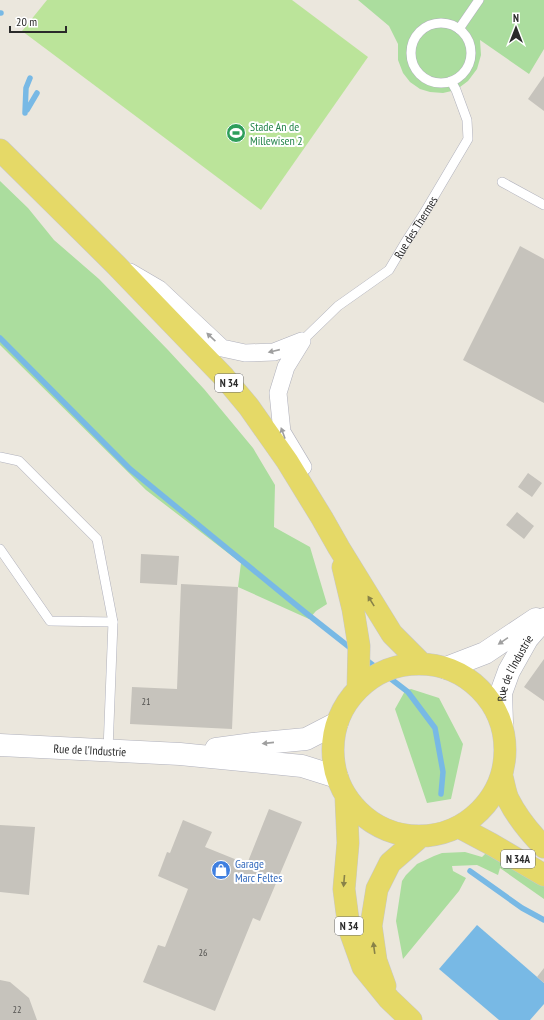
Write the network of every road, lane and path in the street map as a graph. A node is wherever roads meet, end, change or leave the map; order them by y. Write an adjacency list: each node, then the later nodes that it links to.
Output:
1 (479, 0): 2 (lane)
2 (459, 30): 3 (lane); 3 (lane)
3 (450, 81): 8 (lane, Rue des Thermes)
4 (0, 150): 7 (main road, N 34)
5 (502, 182): 6 (lane)
6 (544, 206)
7 (116, 265): 8 (street, Rue des Thermes, one-way to 7); 10 (main road, N 34)
8 (302, 341): 10 (street, Rue des Thermes, one-way to 8)
9 (0, 457): 15 (lane)
10 (322, 518): 11 (main road, N 34)
11 (338, 548): 16 (main road, N 34, one-way to 11); 18 (main road, N 34)
12 (0, 549): 15 (lane)
13 (544, 613): 17 (street, Rue de l'Industrie, one-way to 17)
14 (544, 619): 20 (street, Rue de l'Industrie)
15 (113, 622): 22 (lane)
16 (422, 664): 17 (main road, N 34); 18 (main road, N 34)
17 (446, 668): 20 (main road, N 34)
18 (358, 689): 19 (main road, N 34)
19 (337, 723): 23 (street, Rue de l'Industrie, one-way to 23); 24 (main road, N 34)
20 (502, 723): 25 (main road, N 34)
21 (0, 745): 22 (street, Rue de l'Industrie)
22 (108, 750): 23 (street, Rue de l'Industrie)
23 (180, 754): 24 (street, Rue de l'Industrie)
24 (337, 777): 26 (main road, N 34)
25 (502, 777): 27 (main road, N 34); 29 (main road, N 34A)
26 (346, 797): 28 (main road, N 34); 31 (main road, N 34, one-way to 31)
27 (459, 828): 28 (main road, N 34); 30 (main road, N 34A)
28 (420, 837): 31 (main road, N 34, one-way to 28)
29 (544, 847)
30 (544, 875)
31 (389, 999): 32 (main road, N 34)
32 (411, 1020)

